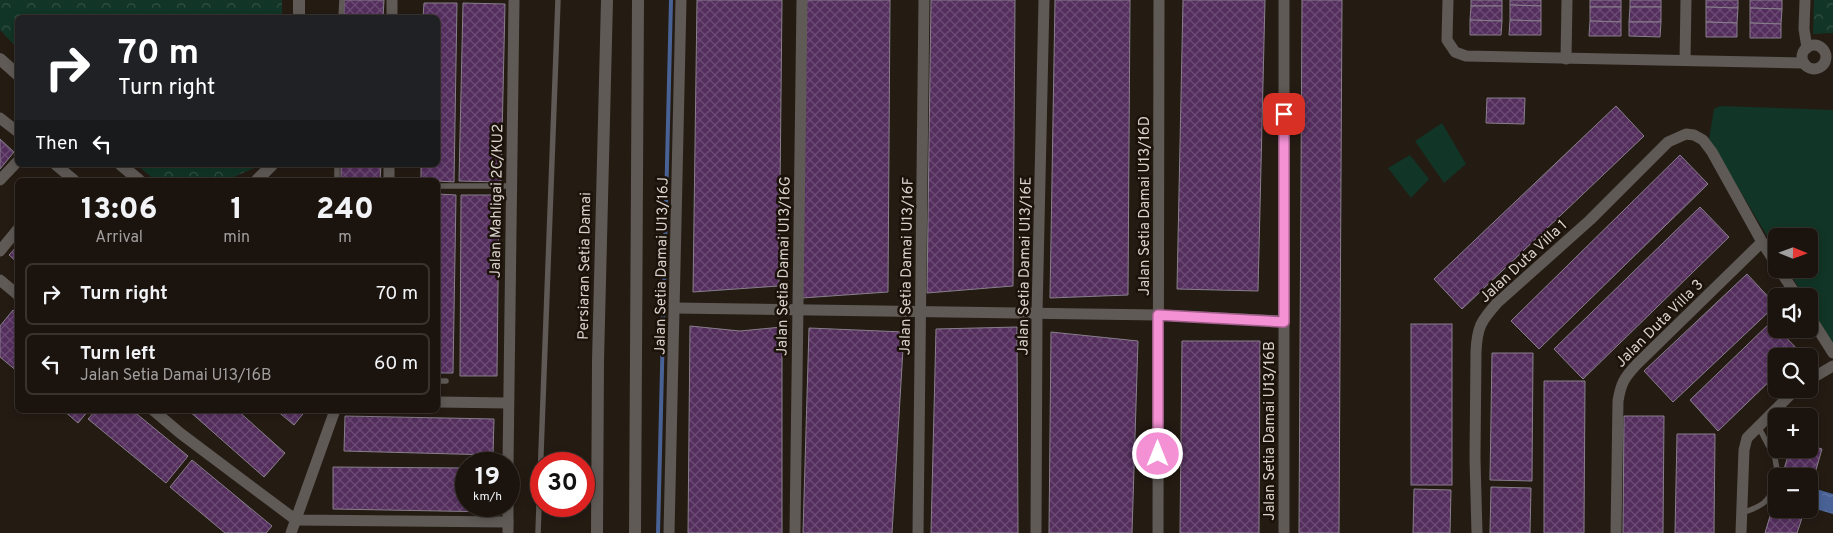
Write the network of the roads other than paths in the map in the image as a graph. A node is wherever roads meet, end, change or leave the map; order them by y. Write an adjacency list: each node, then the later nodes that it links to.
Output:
1 (299, 0): 18 (street)
2 (342, 0): 19 (lane)
3 (392, 0): 20 (street)
4 (514, 0): 39 (street, Jalan Mahligai 2C/KU2)
5 (558, 0): 71 (lane)
6 (607, 0): 72 (street, Persiaran Setia Damai)
7 (638, 0): 73 (street)
8 (681, 0): 46 (street, Jalan Setia Damai U13/16J)
9 (802, 0): 47 (street, Jalan Setia Damai U13/16G)
10 (924, 0): 48 (street, Jalan Setia Damai U13/16F)
11 (1044, 0): 49 (street, Jalan Setia Damai U13/16E)
12 (1159, 0): 50 (street, Jalan Setia Damai U13/16D)
13 (1284, 0): 51 (street, Jalan Setia Damai U13/16B)
14 (1448, 0): 24 (street)
15 (1567, 0): 24 (street)
16 (1686, 0): 25 (street)
17 (1805, 0): 21 (street)
18 (299, 15)
19 (341, 15)
20 (392, 15)
21 (1807, 48): 22 (street); 26 (street)
22 (1829, 51): 27 (street)
23 (0, 59): 29 (street)
24 (1566, 59): 25 (street)
25 (1685, 60): 26 (street)
26 (1804, 63): 27 (street)
27 (1818, 68): 28 (street)
28 (1833, 69)
29 (15, 72)
30 (0, 118): 31 (street)
31 (15, 130)
32 (15, 164): 37 (street)
33 (123, 167): 35 (street)
34 (270, 167): 36 (street)
35 (137, 178)
36 (259, 178)
37 (0, 180)
38 (440, 186): 39 (lane)
39 (511, 186): 60 (street, Jalan Mahligai 2C/KU2)
40 (15, 234): 42 (street)
41 (1762, 242): 43 (street); 80 (street, Jalan Duta Villa 1); 81 (street, Jalan Duta Villa 3)
42 (0, 251)
43 (1768, 251)
44 (0, 280): 45 (street)
45 (15, 292)
46 (675, 308): 47 (street); 74 (street, Jalan Setia Damai U13/16J)
47 (797, 310): 48 (street); 75 (street, Jalan Setia Damai U13/16G)
48 (921, 313): 49 (street); 76 (street, Jalan Setia Damai U13/16F)
49 (1037, 314): 50 (street); 77 (street, Jalan Setia Damai U13/16E)
50 (1158, 315): 51 (street); 78 (street, Jalan Setia Damai U13/16D)
51 (1284, 322): 79 (street, Jalan Setia Damai U13/16B)
52 (1818, 329): 53 (street)
53 (1833, 353)
54 (1833, 366): 55 (street)
55 (1818, 375)
56 (446, 380): 57 (lane)
57 (440, 381)
58 (1787, 398): 63 (street)
59 (440, 402): 60 (street)
60 (508, 403): 64 (street, Jalan Mahligai 2C/KU2)
61 (157, 413): 68 (street)
62 (334, 413): 68 (street)
63 (1758, 426): 65 (lane); 67 (street)
64 (508, 452)
65 (1777, 468)
66 (1768, 499): 67 (lane)
67 (1742, 513): 82 (street)
68 (296, 520): 69 (street); 70 (street)
69 (508, 528)
70 (291, 533)
71 (538, 533)
72 (597, 533)
73 (635, 533)
74 (669, 533)
75 (795, 533)
76 (918, 533)
77 (1036, 533)
78 (1158, 533)
79 (1284, 533)
80 (1477, 533)
81 (1616, 533)
82 (1741, 533)

